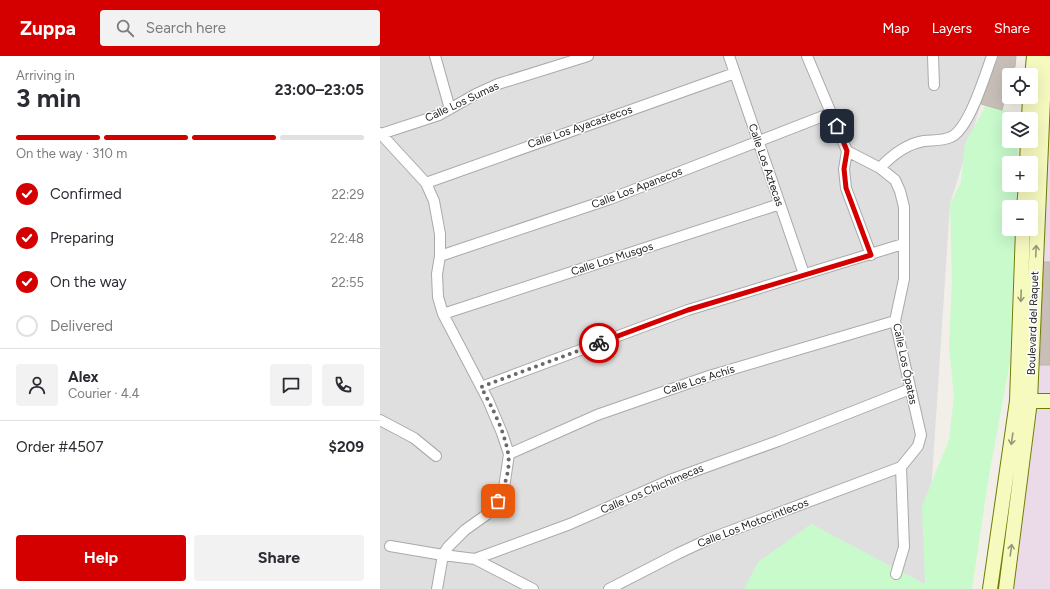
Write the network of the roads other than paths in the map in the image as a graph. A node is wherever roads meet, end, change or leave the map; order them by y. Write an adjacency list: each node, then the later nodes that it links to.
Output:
1 (435, 56): 14 (street)
2 (588, 56): 14 (street, Calle Los Sumas)
3 (729, 56): 10 (street, Calle Los Aztecas)
4 (807, 56): 15 (street)
5 (933, 56): 12 (street)
6 (992, 56): 19 (street)
7 (1034, 56): 9 (street, Boulevard del Raquet)
8 (1047, 56): 11 (street, Boulevard del Raquet)
9 (1034, 68)
10 (735, 73): 17 (street, Calle Los Aztecas); 20 (street, Calle Los Ayacastecos)
11 (1038, 82)
12 (934, 85)
13 (1033, 104): 31 (street, Boulevard del Raquet, one-way to 13)
14 (450, 109): 16 (street, Calle Los Sumas)
15 (831, 113): 17 (street, Calle Los Apanecos); 18 (street)
16 (381, 133): 20 (street)
17 (758, 140): 21 (street, Calle Los Aztecas); 25 (street, Calle Los Apanecos)
18 (847, 151): 19 (street, Calle Los Ópatas); 24 (street)
19 (880, 168): 23 (street, Calle Los Ópatas)
20 (426, 183): 25 (street)
21 (780, 204): 26 (street, Calle Los Aztecas); 27 (street, Calle Los Musgos)
22 (1023, 236): 31 (street, Boulevard del Raquet, one-way to 31)
23 (903, 244): 24 (street); 28 (street, Calle Los Ópatas)
24 (871, 255): 26 (street)
25 (440, 256): 27 (street)
26 (804, 274): 29 (street)
27 (444, 314): 29 (street)
28 (896, 321): 30 (street, Calle Los Ópatas); 34 (street, Calle Los Achís)
29 (481, 387): 34 (street)
30 (910, 389): 36 (street, Calle Los Ópatas); 39 (street, Calle Los Chichimecas)
31 (1024, 401): 32 (street); 41 (street, Boulevard del Raquet, one-way to 41); 42 (street, Boulevard del Raquet, one-way to 31)
32 (1050, 401)
33 (380, 420): 35 (street)
34 (508, 454): 38 (street)
35 (436, 456)
36 (901, 467): 40 (street); 46 (street, Calle Los Motocintlecos)
37 (390, 546): 38 (street, Calle Los Chichimecas)
38 (443, 556): 39 (street, Calle Los Chichimecas); 44 (street)
39 (475, 559): 43 (street)
40 (896, 574)
41 (991, 584): 42 (street)
42 (1006, 584)
43 (516, 585): 45 (street)
44 (437, 589)
45 (533, 589)
46 (609, 589)

